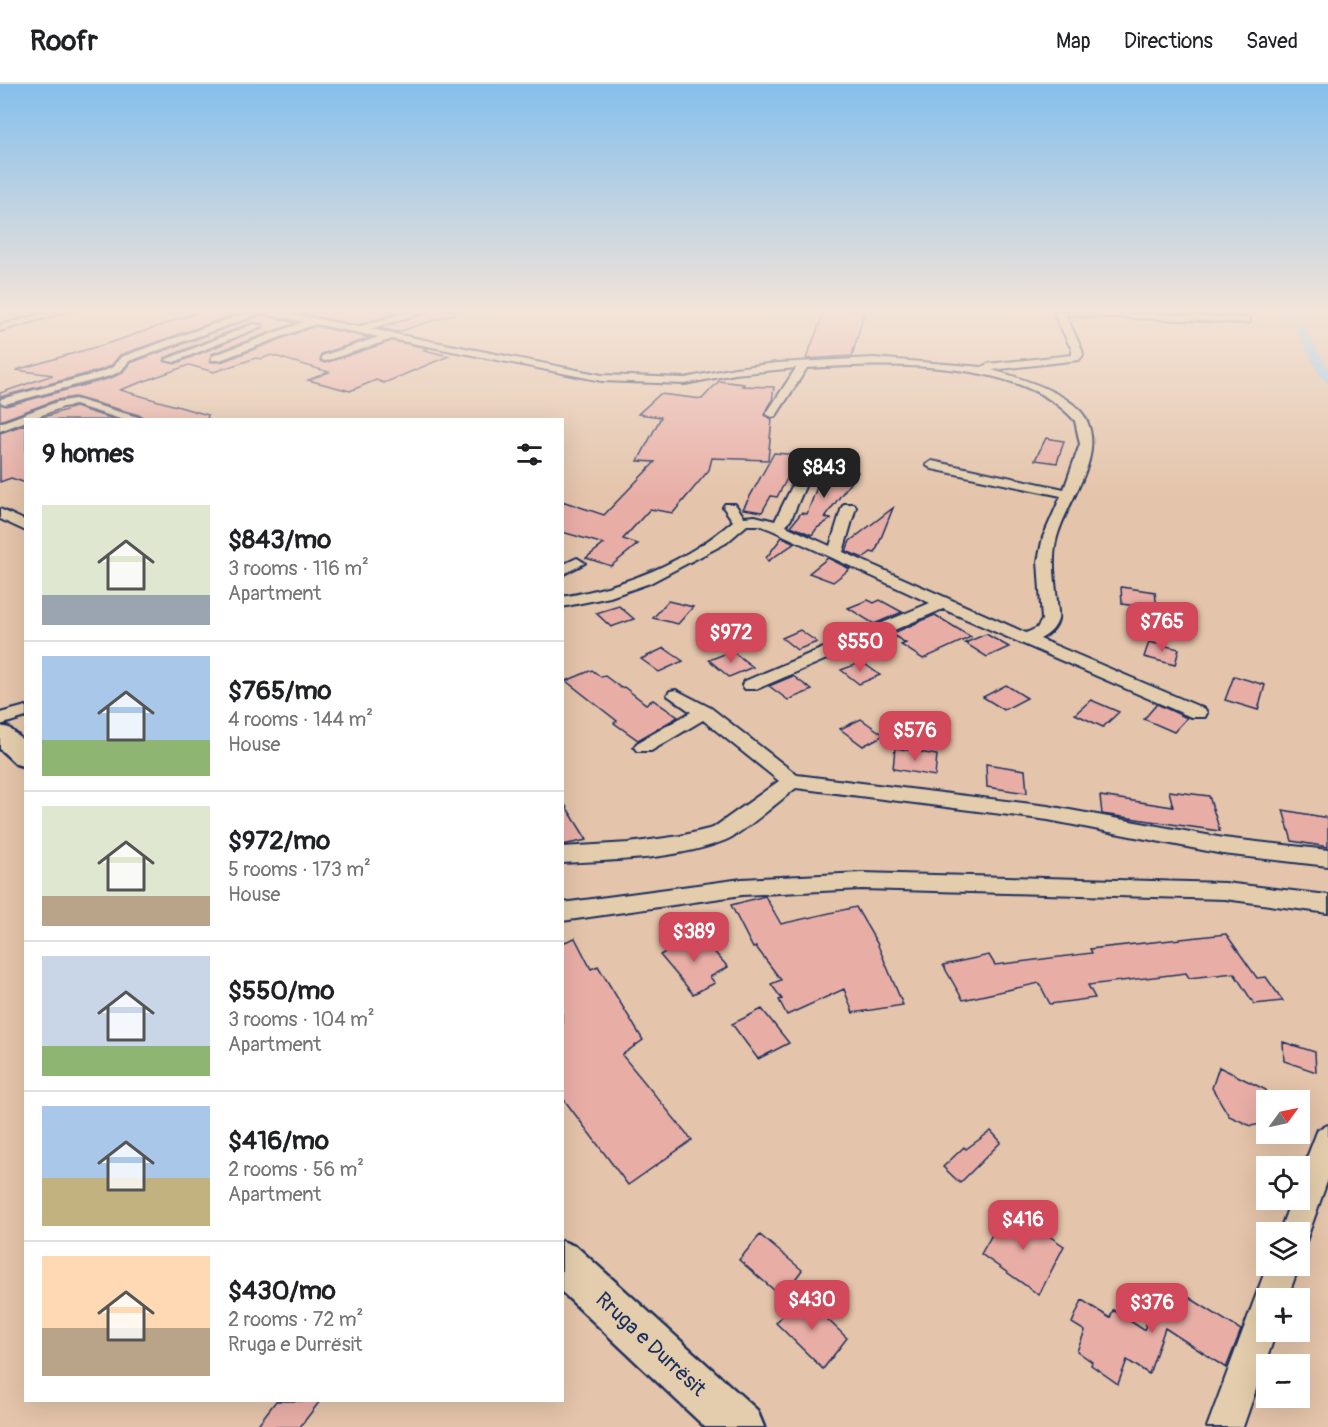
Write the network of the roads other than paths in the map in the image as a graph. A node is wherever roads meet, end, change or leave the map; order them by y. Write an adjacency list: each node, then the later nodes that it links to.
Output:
1 (109, 373): 6 (street)
2 (573, 373): 3 (street)
3 (723, 373)
4 (798, 373): 8 (street)
5 (991, 373): 14 (street)
6 (2, 400): 7 (street)
7 (34, 414): 9 (street); 10 (street)
8 (772, 414)
9 (131, 418)
10 (4, 425): 11 (street)
11 (24, 429)
12 (932, 465): 14 (street)
13 (807, 468): 20 (street)
14 (1069, 494): 26 (street)
15 (730, 507): 18 (street)
16 (849, 507): 21 (street)
17 (0, 513): 19 (street)
18 (741, 523): 20 (street); 24 (street)
19 (24, 526)
20 (777, 527): 21 (street)
21 (835, 554): 25 (street)
22 (577, 563): 23 (street)
23 (564, 570)
24 (564, 602)
25 (943, 603): 26 (street); 27 (street)
26 (1027, 639): 31 (street)
27 (751, 685)
28 (676, 695): 30 (street)
29 (24, 712): 32 (street)
30 (704, 712): 34 (street); 36 (street)
31 (1198, 713)
32 (0, 719)
33 (0, 734): 35 (main road)
34 (644, 747)
35 (24, 756)
36 (792, 781): 37 (street); 38 (street)
37 (564, 855)
38 (1328, 858)
39 (1328, 904): 40 (street)
40 (564, 912)
41 (1328, 1138): 42 (street)
42 (1298, 1222)
43 (564, 1264): 45 (main road, Rruga e Durrësit)
44 (1256, 1342): 46 (street)
45 (740, 1427)
46 (1226, 1427)

